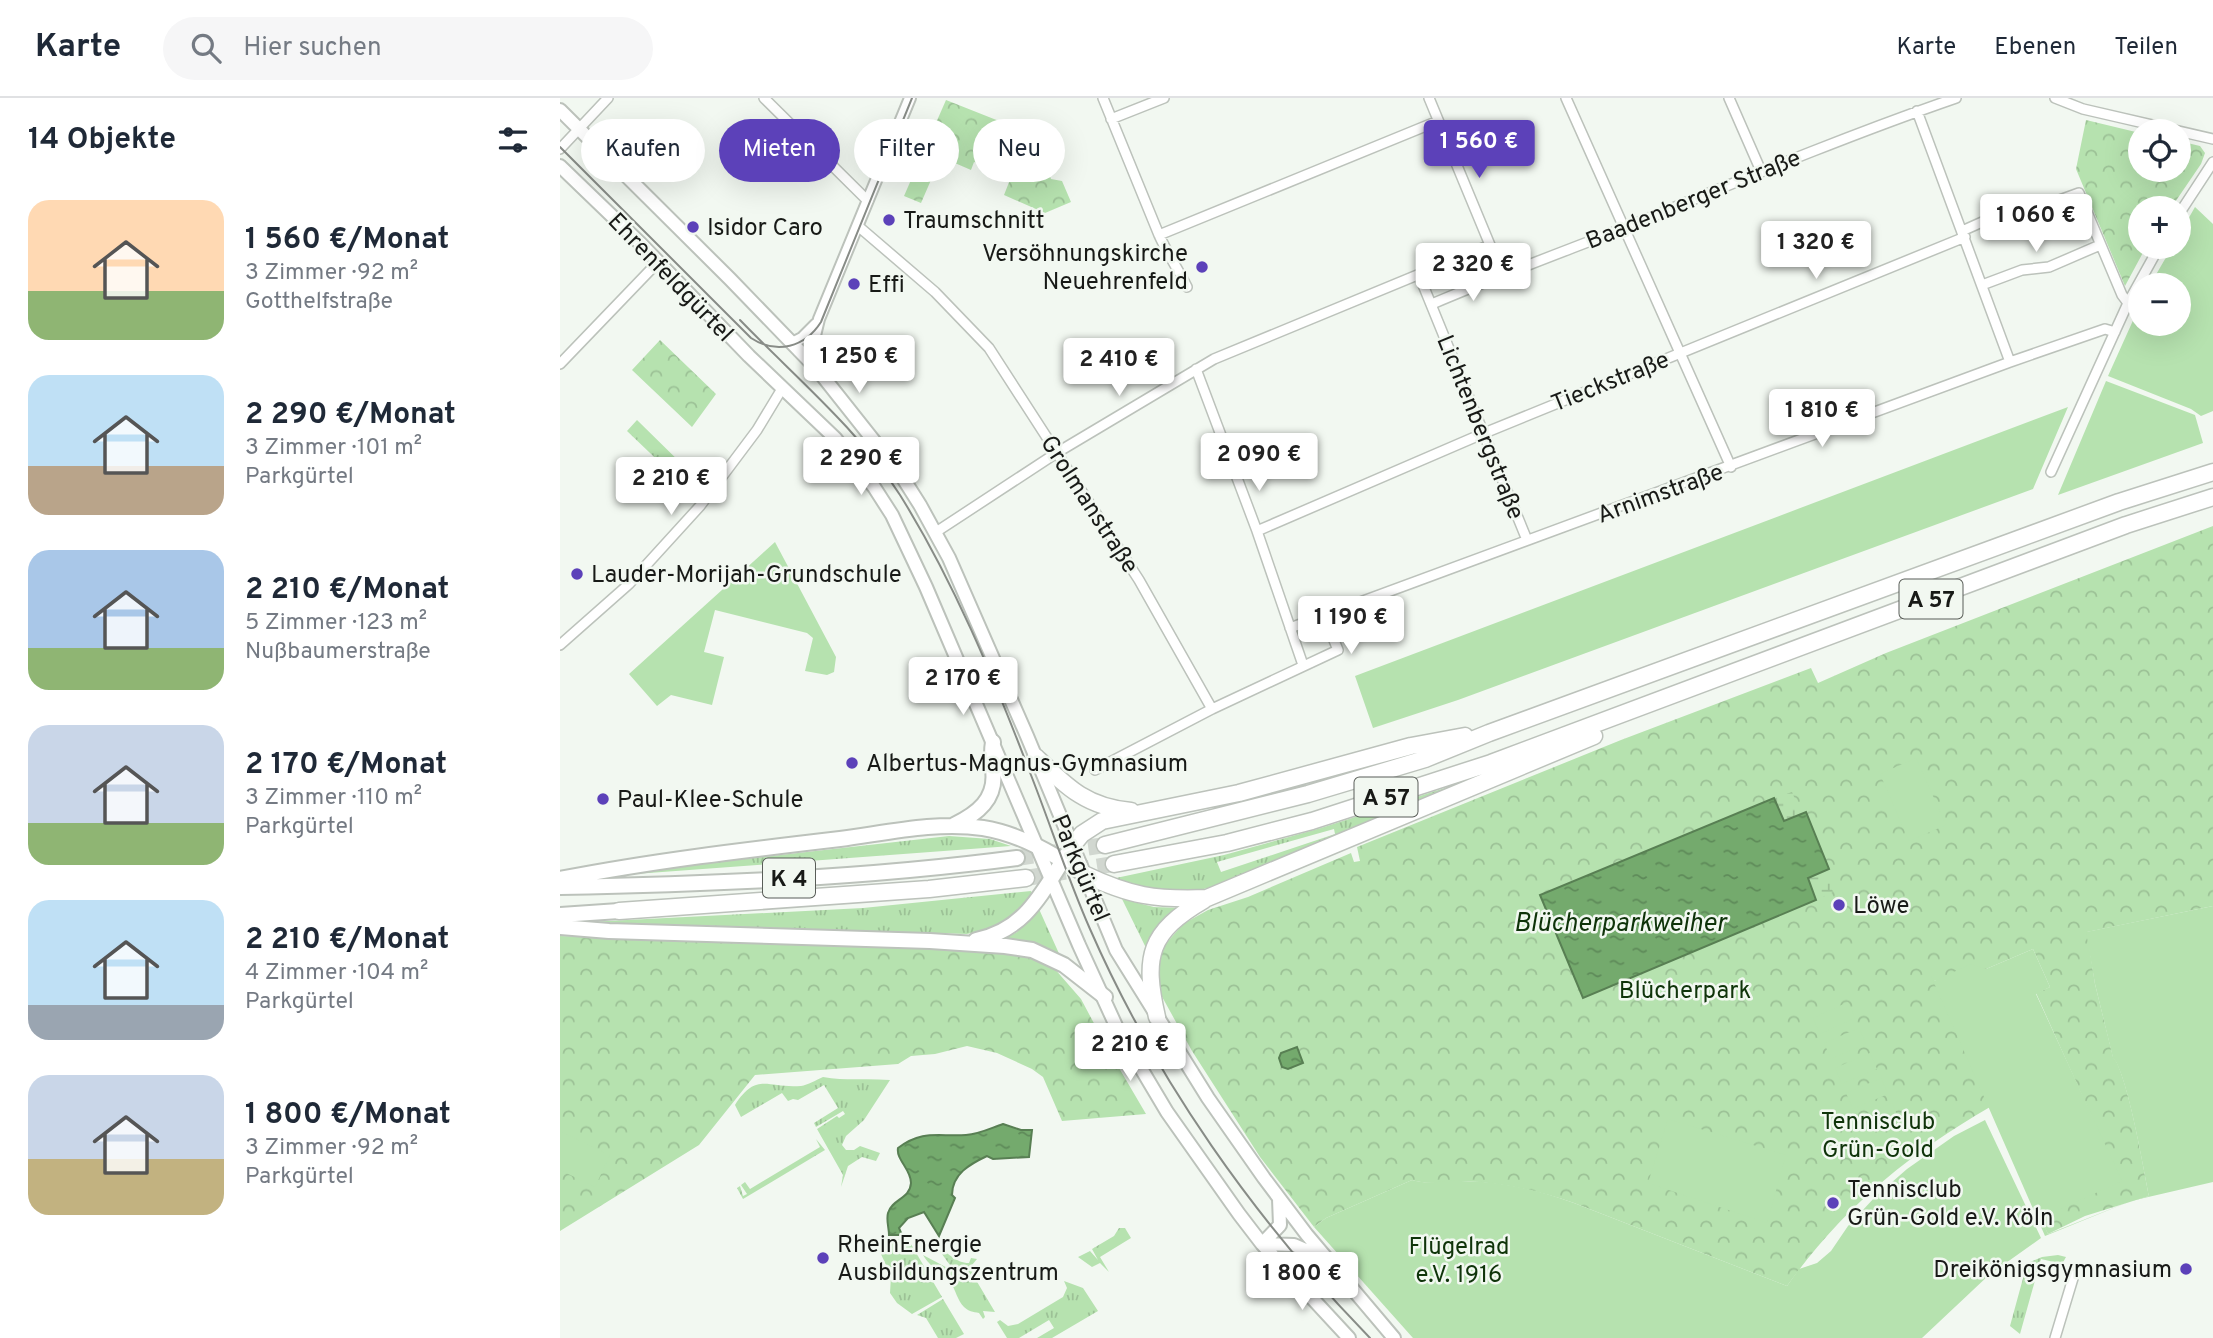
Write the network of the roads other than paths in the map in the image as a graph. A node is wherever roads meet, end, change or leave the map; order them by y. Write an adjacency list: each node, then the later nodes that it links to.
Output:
1 (608, 98): 15 (street)
2 (764, 98): 22 (street)
3 (910, 98): 22 (street)
4 (1103, 98): 13 (street)
5 (1164, 98): 13 (street)
6 (1429, 98): 14 (street)
7 (1566, 98): 24 (street)
8 (1729, 98): 20 (street)
9 (1955, 98): 12 (street, Baadenberger Straße)
10 (2055, 98): 16 (street)
11 (560, 110): 15 (main road, Ehrenfeldgürtel)
12 (1917, 111): 20 (street, Baadenberger Straße); 25 (street)
13 (1111, 119): 26 (street)
14 (1438, 121): 26 (street); 27 (street)
15 (580, 130): 17 (street); 39 (main road, Ehrenfeldgürtel)
16 (2213, 139)
17 (560, 149)
18 (2213, 162): 21 (street)
19 (560, 166): 29 (main road, Ehrenfeldgürtel)
20 (1761, 171): 24 (street, Baadenberger Straße)
21 (2191, 196)
22 (868, 201): 23 (street)
23 (858, 226): 37 (street); 47 (street, Grolmanstraße)
24 (1623, 228): 30 (street, Baadenberger Straße); 40 (street)
25 (1963, 234): 28 (street, Tieckstraße); 32 (street); 40 (street, Tieckstraße)
26 (1159, 235): 33 (street)
27 (1490, 245): 30 (street); 31 (street)
28 (2100, 245): 32 (street); 34 (street)
29 (658, 262): 42 (street); 45 (main road, Ehrenfeldgürtel)
30 (1502, 274): 35 (street, Baadenberger Straße)
31 (1419, 275): 35 (street, Lichtenbergstraße); 44 (street)
32 (1982, 285): 41 (street)
33 (1187, 287)
34 (2128, 302)
35 (1432, 304): 46 (street, Lichtenbergstraße)
36 (2128, 305): 38 (street)
37 (819, 319): 39 (street); 43 (street)
38 (2115, 332): 41 (street, Arnimstraße); 49 (street)
39 (792, 343): 43 (main road, Ehrenfeldgürtel)
40 (1678, 353): 46 (street, Tieckstraße); 48 (street)
41 (2010, 362): 48 (street, Arnimstraße)
42 (560, 364)
43 (817, 369): 53 (main road, Parkgürtel)
44 (1196, 369): 47 (street); 52 (street)
45 (783, 387): 57 (street); 62 (main road, Parkgürtel)
46 (1482, 434): 52 (street, Tieckstraße); 54 (street, Lichtenbergstraße)
47 (1058, 452): 53 (street); 60 (street, Grolmanstraße)
48 (1731, 467): 54 (street, Arnimstraße)
49 (2052, 472)
50 (2213, 472): 61 (highway, A 57)
51 (2213, 498): 59 (highway, A 57)
52 (1257, 531): 56 (street)
53 (936, 532): 63 (main road, Parkgürtel)
54 (1527, 540): 55 (street, Arnimstraße)
55 (1324, 616): 56 (street, Arnimstraße); 58 (street)
56 (1290, 628): 58 (street)
57 (560, 645)
58 (1303, 665): 60 (street)
59 (1651, 705): 72 (highway, A 57); 78 (highway)
60 (1212, 709): 64 (street)
61 (1489, 733): 65 (highway); 69 (highway, A 57)
62 (993, 742): 66 (highway); 67 (main road, Parkgürtel)
63 (1036, 757): 65 (highway); 68 (main road, Parkgürtel)
64 (1096, 771)
65 (1162, 809): 68 (highway)
66 (953, 825): 67 (highway); 76 (highway)
67 (1037, 845): 71 (highway); 75 (main road, Parkgürtel)
68 (1073, 845): 71 (highway); 73 (main road, Parkgürtel)
69 (1105, 845)
70 (1017, 859): 77 (highway, K 4)
71 (1063, 860): 73 (highway); 75 (highway)
72 (1114, 864)
73 (1084, 874): 78 (highway); 84 (main road, Parkgürtel)
74 (1026, 878): 79 (highway)
75 (1051, 878): 82 (highway); 83 (main road, Parkgürtel)
76 (560, 879)
77 (560, 887)
78 (1207, 898): 84 (highway)
79 (619, 911): 80 (highway)
80 (560, 915)
81 (560, 927): 82 (highway)
82 (961, 943): 83 (highway)
83 (1105, 997): 86 (main road, Parkgürtel)
84 (1157, 1017): 85 (main road, Parkgürtel)
85 (1279, 1199): 86 (main road); 87 (main road, Parkgürtel)
86 (1262, 1244): 87 (main road); 89 (main road, Parkgürtel)
87 (1329, 1260): 90 (main road, Parkgürtel)
88 (2074, 1275): 91 (street)
89 (1349, 1338)
90 (1394, 1338)
91 (2055, 1338)

